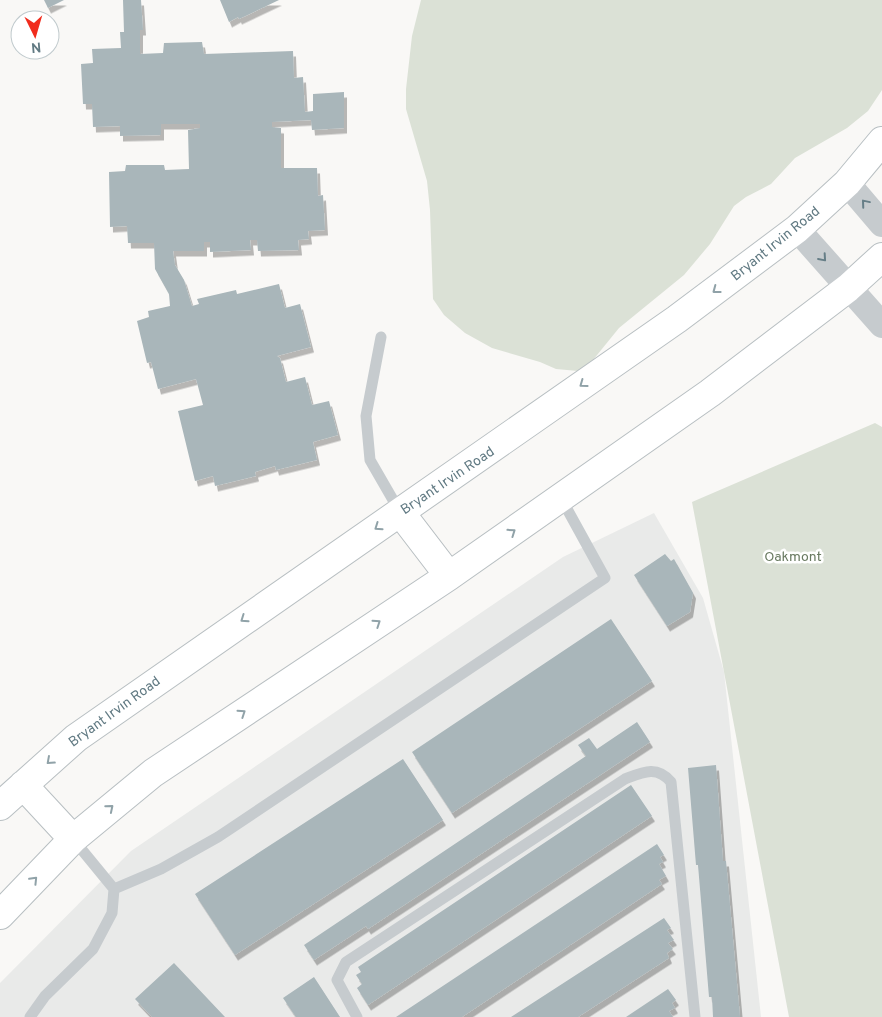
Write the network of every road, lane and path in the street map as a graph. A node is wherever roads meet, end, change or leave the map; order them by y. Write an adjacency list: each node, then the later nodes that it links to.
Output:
1 (882, 141): 2 (main road, Bryant Irvin Road)
2 (847, 183): 3 (street, one-way to 2); 4 (main road, Bryant Irvin Road)
3 (882, 224)
4 (797, 229): 6 (street, one-way to 6); 10 (main road, Bryant Irvin Road, one-way to 10)
5 (882, 257): 6 (main road)
6 (848, 288): 7 (street); 9 (main road)
7 (882, 325)
8 (381, 337): 10 (lane)
9 (561, 498): 11 (main road, one-way to 9); 15 (lane)
10 (400, 512): 11 (main road); 12 (main road, Bryant Irvin Road, one-way to 12)
11 (448, 576): 14 (main road, one-way to 11)
12 (23, 785): 13 (main road, Bryant Irvin Road); 14 (main road)
13 (0, 806)
14 (73, 839): 15 (lane); 16 (main road, one-way to 14)
15 (114, 889): 17 (lane)
16 (0, 915)
17 (30, 1017)
18 (357, 1017): 19 (lane)
19 (695, 1017)

